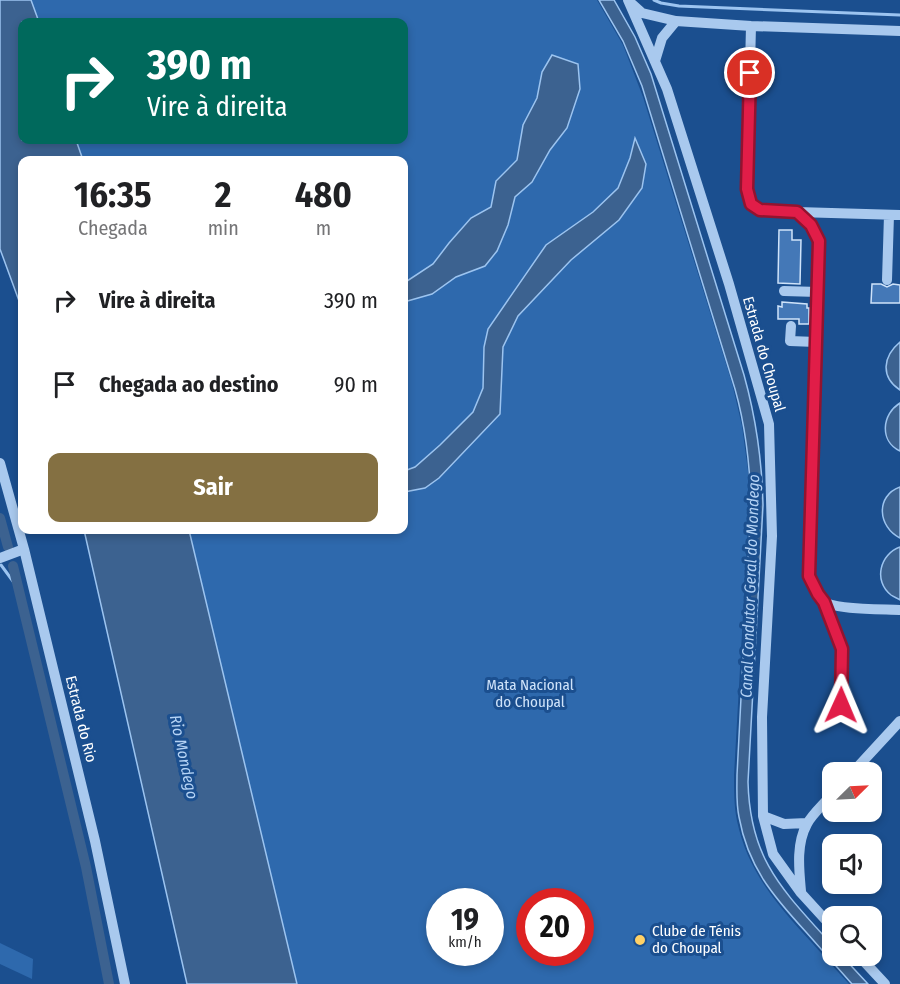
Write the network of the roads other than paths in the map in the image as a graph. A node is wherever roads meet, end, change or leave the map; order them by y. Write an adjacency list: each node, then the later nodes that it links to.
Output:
1 (628, 1): 2 (street); 5 (street, Estrada do Choupal)
2 (676, 21): 3 (street); 5 (street)
3 (751, 26): 4 (street); 6 (street)
4 (900, 31)
5 (655, 62): 24 (street, Estrada do Choupal)
6 (797, 212): 7 (street); 10 (street)
7 (894, 215): 8 (street)
8 (887, 280)
9 (784, 291): 10 (street)
10 (818, 292): 12 (street)
11 (791, 326): 12 (street)
12 (816, 342): 18 (street)
13 (0, 463): 14 (street, Estrada do Rio)
14 (18, 528)
15 (20, 534): 16 (street, Estrada do Rio)
16 (24, 549): 17 (street); 29 (street, Estrada do Rio)
17 (0, 558)
18 (824, 602): 19 (street); 20 (street)
19 (900, 610)
20 (841, 705)
21 (900, 721): 22 (street)
22 (862, 762)
23 (822, 806): 25 (street)
24 (763, 816): 25 (street); 26 (street, Estrada do Choupal)
25 (807, 823): 26 (street)
26 (801, 893): 27 (street, Estrada do Choupal)
27 (822, 916)
28 (868, 966): 30 (street)
29 (125, 984)
30 (885, 984)

